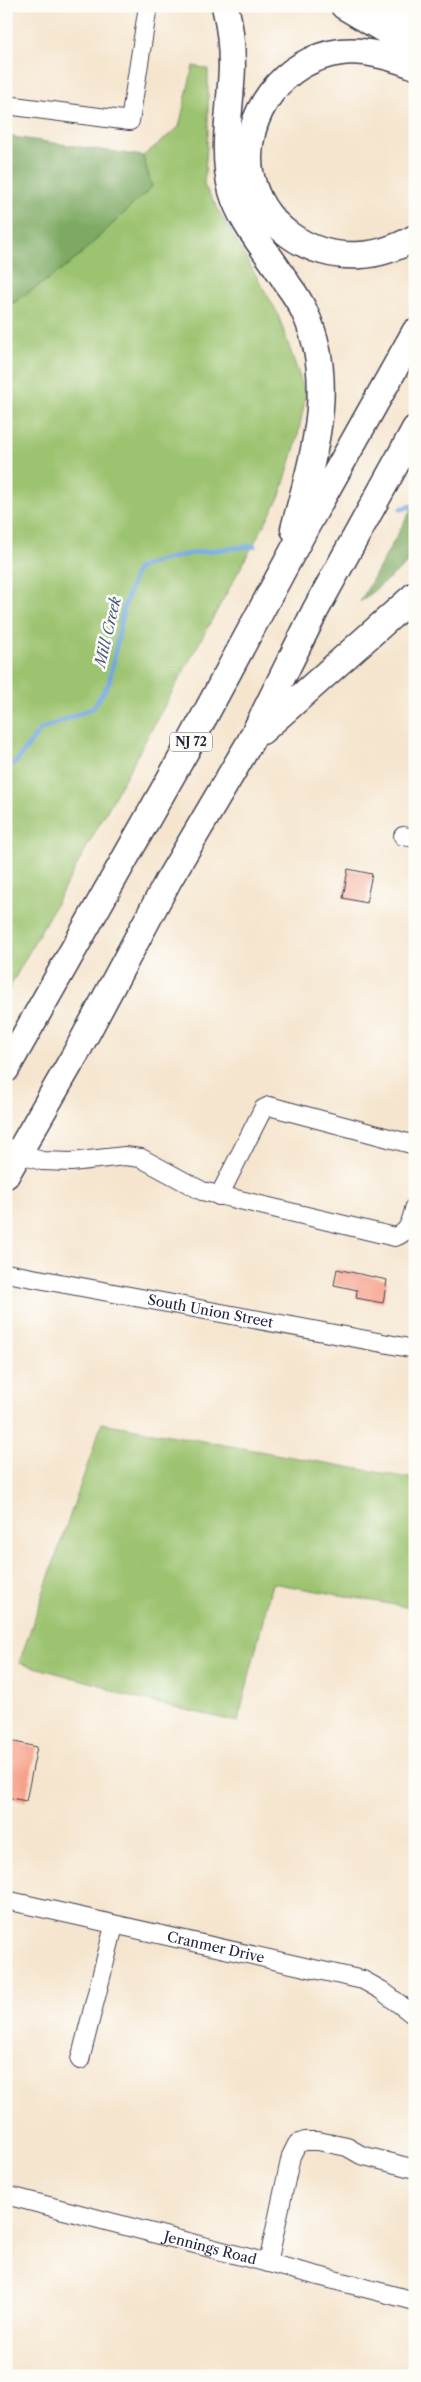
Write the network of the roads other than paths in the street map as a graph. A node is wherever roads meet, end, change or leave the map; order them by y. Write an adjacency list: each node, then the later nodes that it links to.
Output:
1 (148, 6): 8 (street)
2 (225, 6): 12 (highway)
3 (344, 6): 6 (highway)
4 (387, 6): 5 (highway)
5 (415, 23)
6 (415, 48)
7 (415, 66): 9 (highway)
8 (6, 104)
9 (415, 238)
10 (415, 332): 12 (highway, NJ 72)
11 (415, 430): 14 (highway)
12 (281, 575): 15 (highway, NJ 72)
13 (415, 595): 14 (highway)
14 (250, 742): 17 (highway)
15 (6, 1069)
16 (415, 1145): 18 (street)
17 (12, 1164): 18 (street)
18 (219, 1196): 19 (street)
19 (415, 1206)
20 (6, 1273): 21 (street, South Union Street)
21 (415, 1348)
22 (6, 1900): 23 (street, Cranmer Drive)
23 (114, 1926): 24 (street, Cranmer Drive); 25 (street)
24 (415, 2016)
25 (80, 2060)
26 (415, 2169): 28 (street)
27 (6, 2195): 28 (street, Jennings Road)
28 (268, 2263): 29 (street, Jennings Road)
29 (415, 2301)

